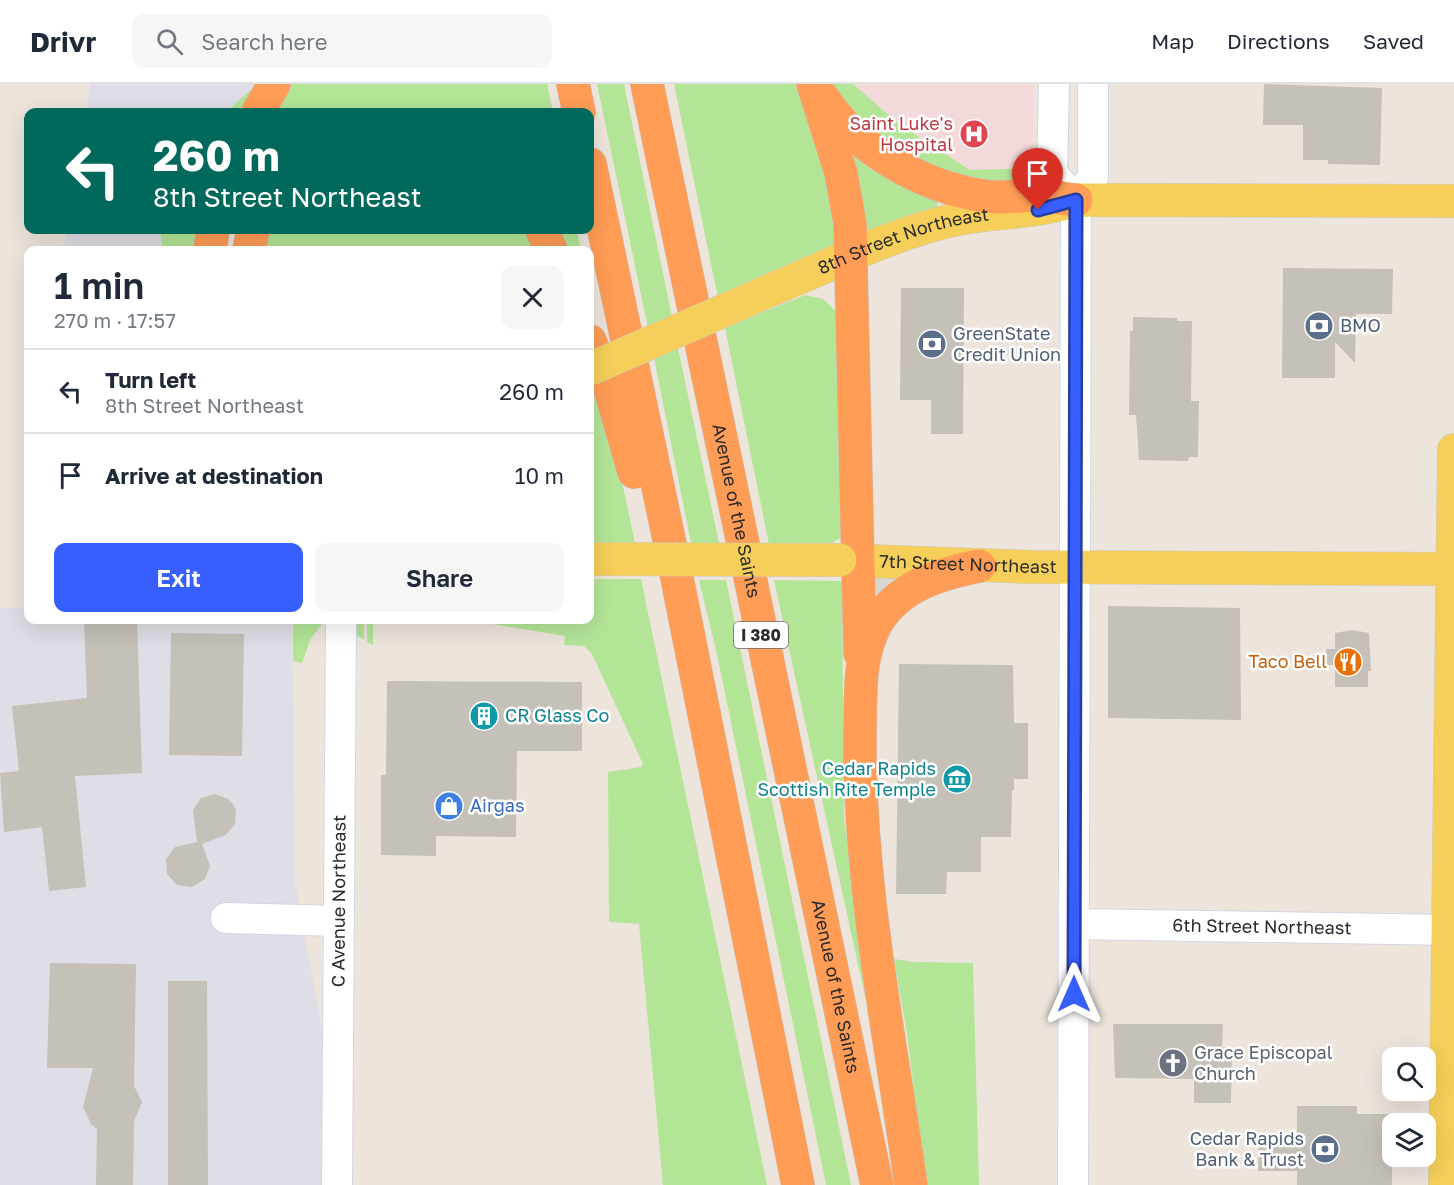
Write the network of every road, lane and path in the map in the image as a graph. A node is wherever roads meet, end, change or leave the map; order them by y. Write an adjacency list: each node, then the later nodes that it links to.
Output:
1 (274, 84): 7 (highway)
2 (573, 84): 8 (highway)
3 (647, 84): 30 (highway, Avenue of the Saints / I 380)
4 (814, 84): 10 (highway); 12 (highway)
5 (1054, 84): 10 (street)
6 (1093, 84): 10 (street)
7 (260, 108)
8 (578, 108)
9 (594, 183): 23 (highway)
10 (1076, 200): 11 (main road, 8th Street Northeast); 12 (main road, 8th Street Northeast); 19 (street)
11 (1454, 201)
12 (851, 256): 14 (main road, 8th Street Northeast, bridge); 17 (highway)
13 (594, 350): 23 (highway)
14 (594, 367)
15 (1454, 450): 20 (main road)
16 (594, 559): 17 (main road, 7th Street Northeast, bridge)
17 (850, 561): 18 (main road, 7th Street Northeast); 22 (highway)
18 (979, 566): 19 (main road, 7th Street Northeast); 22 (highway)
19 (1075, 568): 20 (main road, 7th Street Northeast); 26 (street)
20 (1453, 569): 27 (main road)
21 (341, 624): 25 (street, C Avenue Northeast)
22 (861, 672): 31 (highway)
23 (698, 687): 29 (highway)
24 (226, 918): 25 (street)
25 (339, 921): 28 (street, C Avenue Northeast)
26 (1074, 924): 27 (street, 6th Street Northeast); 32 (street)
27 (1451, 930): 33 (main road)
28 (337, 1185)
29 (798, 1185)
30 (876, 1185)
31 (911, 1185)
32 (1073, 1185)
33 (1445, 1185)

